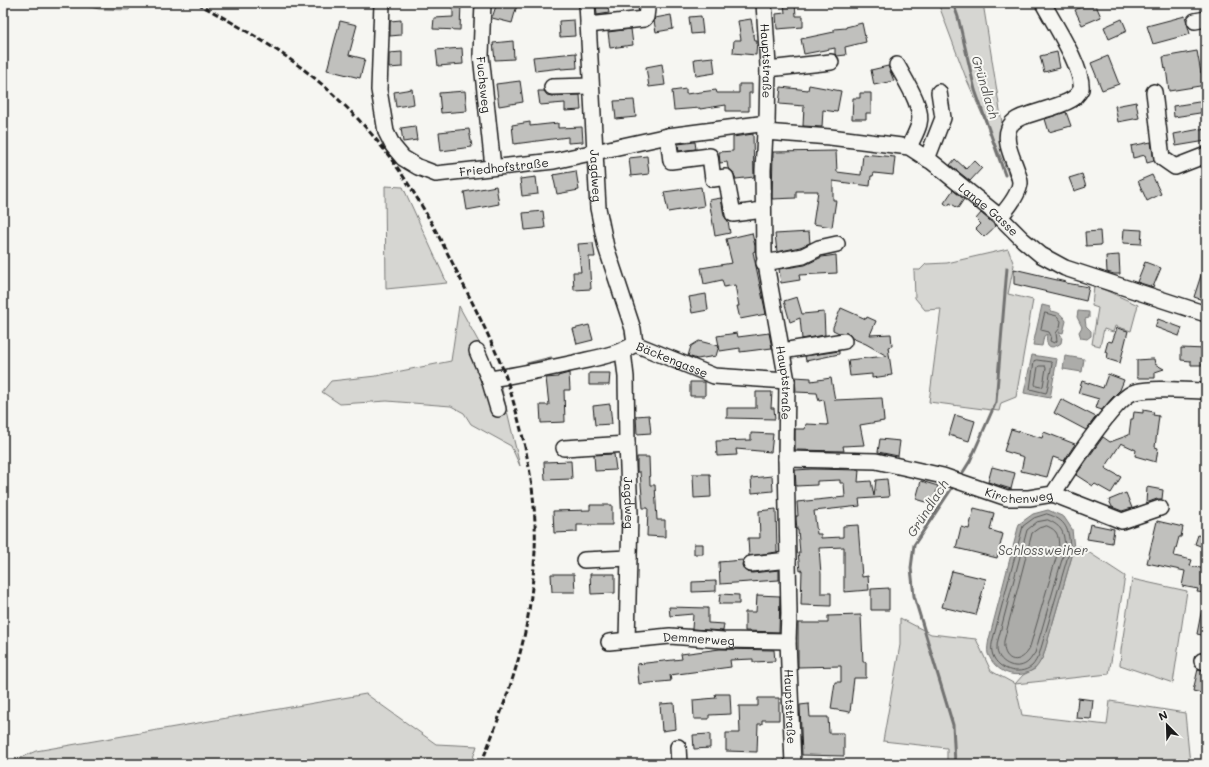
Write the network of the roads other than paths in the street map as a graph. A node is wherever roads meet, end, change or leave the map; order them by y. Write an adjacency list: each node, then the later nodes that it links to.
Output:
1 (382, 3): 21 (street, Friedhofstraße)
2 (483, 3): 21 (street, Fuchsweg)
3 (587, 3): 7 (street, Jagdweg)
4 (764, 3): 10 (street, Hauptstraße)
5 (1043, 3): 23 (street)
6 (647, 9): 7 (street)
7 (588, 25): 12 (street, Jagdweg)
8 (831, 62): 10 (street)
9 (897, 65): 17 (street)
10 (768, 68): 15 (street, Hauptstraße)
11 (552, 86): 12 (street)
12 (591, 86): 18 (street, Jagdweg)
13 (939, 92): 20 (street)
14 (1154, 92): 19 (street)
15 (766, 127): 16 (street, Friedhofstraße); 17 (street, Lange Gasse); 22 (street, Hauptstraße)
16 (668, 136): 18 (street, Friedhofstraße); 22 (street)
17 (909, 147): 20 (street, Lange Gasse)
18 (594, 152): 21 (street, Friedhofstraße); 28 (street, Jagdweg)
19 (1206, 155)
20 (927, 159): 23 (street, Lange Gasse)
21 (493, 167)
22 (763, 210): 25 (street, Hauptstraße)
23 (1000, 217): 26 (street, Lange Gasse)
24 (837, 244): 25 (street)
25 (764, 263): 30 (street, Hauptstraße)
26 (1206, 314)
27 (844, 341): 30 (street)
28 (629, 348): 31 (street, Bäckengasse); 32 (street, Bäckengasse); 35 (street, Jagdweg)
29 (477, 351): 31 (street)
30 (782, 351): 32 (street, Hauptstraße)
31 (489, 379): 34 (street)
32 (787, 381): 37 (street, Hauptstraße)
33 (1206, 392): 38 (street, Kirchenweg)
34 (498, 409)
35 (627, 444): 36 (street); 40 (street, Jagdweg)
36 (564, 448)
37 (786, 459): 38 (street, Kirchenweg); 42 (street, Hauptstraße)
38 (1053, 494): 39 (street)
39 (1160, 508)
40 (629, 558): 41 (street); 44 (street, Jagdweg)
41 (584, 560)
42 (788, 560): 43 (street); 45 (street, Hauptstraße)
43 (751, 564)
44 (627, 640): 45 (street, Demmerweg); 46 (street, Demmerweg)
45 (788, 641): 49 (street, Hauptstraße)
46 (610, 642)
47 (678, 747): 48 (street)
48 (679, 764)
49 (793, 764)

